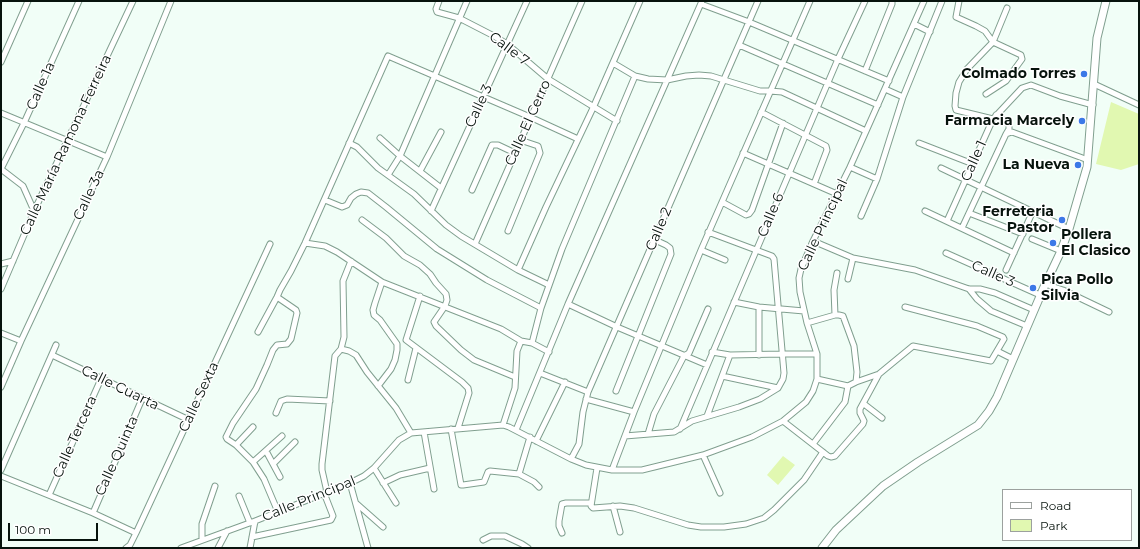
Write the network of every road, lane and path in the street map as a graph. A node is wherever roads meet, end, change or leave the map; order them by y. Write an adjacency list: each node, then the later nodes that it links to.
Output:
1 (28, 1): 29 (street)
2 (79, 1): 56 (street, Calle 1a)
3 (133, 1): 65 (street, Calle María Ramona Ferreira)
4 (171, 1): 71 (street, Calle 3a)
5 (439, 1): 20 (street, Calle 7)
6 (467, 1): 20 (street)
7 (527, 1): 26 (street, Calle 3)
8 (582, 1): 35 (street, Calle El Cerro)
9 (640, 1): 30 (street)
10 (758, 1): 21 (street, Calle 2)
11 (810, 1): 24 (street)
12 (865, 1): 28 (street, Calle 6)
13 (892, 1): 32 (street)
14 (924, 1): 22 (street, Calle Principal)
15 (942, 1): 23 (street)
16 (959, 1): 25 (street)
17 (1106, 1): 40 (main road)
18 (701, 2): 21 (street); 36 (street)
19 (1007, 8): 25 (street)
20 (459, 18): 26 (street, Calle 7); 33 (street)
21 (749, 22): 24 (street); 27 (street, Calle 2)
22 (914, 24): 23 (street); 38 (street, Calle Principal)
23 (930, 32): 45 (street)
24 (792, 40): 28 (street); 31 (street)
25 (993, 42): 43 (street); 54 (street)
26 (507, 44): 35 (street, Calle 7); 44 (street, Calle 3)
27 (739, 45): 31 (street); 37 (street, Calle 2)
28 (838, 59): 32 (street); 39 (street, Calle 6)
29 (1, 62)
30 (613, 63): 34 (street); 49 (street)
31 (783, 64): 39 (street); 42 (street)
32 (865, 71): 38 (street)
33 (435, 76): 44 (street); 66 (street); 70 (street)
34 (635, 76): 36 (street); 55 (street)
35 (548, 79): 49 (street, Calle 7); 53 (street, Calle El Cerro)
36 (667, 80): 37 (street); 132 (street)
37 (724, 81): 42 (street); 104 (street, Calle 2)
38 (889, 81): 41 (street, Calle Principal)
39 (828, 83): 46 (street); 50 (street, Calle 6)
40 (1094, 84): 47 (main road); 48 (street)
41 (885, 89): 45 (street); 46 (street, Calle Principal)
42 (770, 91): 50 (street); 51 (street)
43 (986, 94)
44 (482, 97): 53 (street); 85 (street, Calle 3)
45 (903, 97): 81 (street)
46 (878, 105): 58 (street, Calle Principal)
47 (1093, 105): 54 (street, Calle 1); 72 (main road)
48 (1139, 105)
49 (593, 108): 55 (street, Calle 7); 63 (street)
50 (817, 108): 58 (street); 61 (street, Calle 6)
51 (761, 112): 57 (street); 69 (street)
52 (1, 113): 56 (street)
53 (530, 117): 63 (street); 64 (street, Calle El Cerro)
54 (994, 117): 60 (street); 74 (street, Calle 1)
55 (617, 122): 125 (street)
56 (24, 123): 65 (street); 77 (street, Calle 1a)
57 (783, 123): 61 (street); 73 (street)
58 (866, 131): 75 (street, Calle Principal)
59 (441, 132): 78 (street)
60 (1006, 134): 72 (street); 84 (street)
61 (806, 135): 79 (street, Calle 6); 83 (street)
62 (380, 138): 70 (street)
63 (578, 139): 119 (street)
64 (520, 140): 68 (street, Calle El Cerro); 100 (street)
65 (67, 142): 71 (street); 93 (street, Calle María Ramona Ferreira)
66 (349, 143): 80 (street); 88 (street)
67 (919, 143): 74 (street)
68 (515, 153): 86 (street); 108 (street, Calle El Cerro)
69 (743, 153): 73 (street); 89 (street)
70 (400, 156): 78 (street); 80 (street)
71 (106, 157): 150 (street, Calle 3a)
72 (1088, 160): 99 (main road)
73 (768, 164): 79 (street); 89 (street)
74 (973, 164): 82 (street, Calle 1)
75 (850, 167): 81 (street); 87 (street, Calle Principal)
76 (941, 168): 82 (street)
77 (1, 169): 93 (street)
78 (420, 172): 85 (street)
79 (789, 173): 83 (street); 111 (street, Calle 6)
80 (388, 175): 90 (street)
81 (877, 179): 95 (street)
82 (966, 179): 84 (street); 97 (street, Calle 1)
83 (814, 184): 87 (street)
84 (981, 187): 92 (street); 94 (street)
85 (441, 188): 90 (street, Calle 3)
86 (472, 190)
87 (837, 194): 105 (street, Calle Principal)
88 (325, 200): 106 (street); 136 (street)
89 (722, 202): 101 (street)
90 (431, 211): 108 (street)
91 (925, 211): 97 (street)
92 (1033, 211): 99 (street); 102 (street)
93 (35, 213): 116 (street, Calle María Ramona Ferreira)
94 (969, 213): 98 (street); 102 (street)
95 (861, 216)
96 (362, 220): 133 (street)
97 (947, 221): 98 (street)
98 (962, 228): 113 (street)
99 (1069, 229): 110 (main road)
100 (508, 231)
101 (708, 232): 109 (street); 111 (street)
102 (1023, 234): 113 (street)
103 (1032, 239): 110 (street)
104 (655, 240): 145 (street, Calle 2); 148 (street)
105 (813, 241): 114 (street); 140 (street, Calle Principal)
106 (305, 243): 117 (street); 130 (street)
107 (270, 244): 192 (street, Calle Sexta)
108 (475, 244): 119 (street)
109 (701, 250): 115 (street); 155 (street)
110 (1061, 250): 124 (main road)
111 (756, 251): 131 (street, Calle 6); 138 (street)
112 (946, 253): 129 (street, Calle 3)
113 (1014, 253): 120 (street)
114 (853, 258): 122 (street); 127 (street)
115 (725, 260)
116 (13, 261): 118 (street); 126 (street, Calle María Ramona Ferreira)
117 (352, 261): 123 (street); 157 (street)
118 (1, 264)
119 (518, 270): 125 (street)
120 (1006, 270)
121 (837, 273): 142 (street)
122 (848, 279)
123 (382, 282): 128 (street); 153 (street)
124 (1045, 284): 129 (main road); 141 (street)
125 (549, 285): 136 (street)
126 (1, 289)
127 (969, 289): 139 (street); 144 (street)
128 (420, 296): 133 (street); 149 (street)
129 (1040, 296): 139 (main road)
130 (277, 297): 146 (street); 209 (street)
131 (734, 302): 134 (street); 160 (street, Calle 6)
132 (568, 304): 145 (street); 159 (street)
133 (445, 306): 151 (street); 172 (street)
134 (759, 307): 138 (street); 164 (street)
135 (905, 307): 158 (street)
136 (542, 308): 152 (street)
137 (708, 309): 165 (street)
138 (778, 309): 140 (street); 161 (street)
139 (1034, 310): 144 (main road)
140 (804, 311): 143 (street, Calle Principal)
141 (1110, 312)
142 (835, 316): 143 (street); 177 (street)
143 (807, 323): 162 (street, Calle Principal)
144 (1027, 326): 167 (main road)
145 (617, 327): 148 (street); 183 (street, Calle 2)
146 (258, 332)
147 (1, 333): 150 (street)
148 (639, 336): 155 (street); 182 (street)
149 (406, 340): 153 (street); 156 (street)
150 (21, 341): 180 (street, Calle 3a)
151 (521, 341): 152 (street); 172 (street)
152 (532, 343): 159 (street)
153 (397, 344): 178 (street)
154 (56, 345): 163 (street)
155 (662, 345): 165 (street); 188 (street)
156 (416, 348): 175 (street); 196 (street)
157 (341, 349): 178 (street); 186 (street)
158 (997, 351): 167 (street); 170 (street)
159 (548, 352): 169 (street)
160 (712, 352): 166 (street); 168 (street, Calle 6)
161 (782, 354): 162 (street); 164 (street); 181 (street)
162 (817, 354): 174 (street, Calle Principal)
163 (52, 355): 173 (street, Calle Cuarta); 219 (street)
164 (760, 355): 166 (street)
165 (684, 356): 168 (street); 202 (street)
166 (730, 356): 171 (street)
167 (1013, 359): 255 (main road)
168 (707, 365): 199 (street, Calle 6)
169 (540, 373): 176 (street); 198 (street)
170 (879, 374): 177 (street); 187 (street)
171 (722, 376): 181 (street); 190 (street)
172 (515, 378): 194 (street)
173 (101, 379): 184 (street, Calle Cuarta); 231 (street, Calle Tercera)
174 (817, 379): 179 (street); 193 (street, Calle Principal)
175 (408, 380)
176 (565, 382): 183 (street); 206 (street)
177 (856, 382): 179 (street)
178 (378, 386): 201 (street)
179 (848, 386): 208 (street)
180 (1, 387)
181 (778, 388): 190 (street)
182 (616, 391)
183 (588, 392): 185 (street, Calle 2)
184 (142, 399): 192 (street, Calle Cuarta); 238 (street, Calle Quinta)
185 (586, 399): 188 (street); 213 (street, Calle 2)
186 (330, 401): 189 (street); 229 (street)
187 (864, 404): 191 (street); 211 (street)
188 (634, 412): 204 (street)
189 (276, 413)
190 (707, 416): 199 (street)
191 (882, 418)
192 (189, 420): 244 (street, Calle Sexta)
193 (783, 421): 208 (street); 212 (street, Calle Principal)
194 (503, 425): 196 (street, Calle Principal); 198 (street, Calle Principal)
195 (253, 427): 209 (street)
196 (458, 428): 197 (street, Calle Principal)
197 (451, 429): 200 (street, Calle Principal); 221 (street)
198 (516, 430): 205 (street, Calle Principal)
199 (680, 430): 202 (street)
200 (424, 432): 201 (street, Calle Principal); 217 (street)
201 (411, 433): 216 (street, Calle Principal)
202 (648, 434): 204 (street)
203 (282, 436): 210 (street)
204 (625, 436): 220 (street)
205 (530, 437): 206 (street, Calle Principal); 221 (street)
206 (536, 441): 213 (street, Calle Principal)
207 (295, 442): 215 (street)
208 (813, 444): 211 (street)
209 (236, 445): 214 (street)
210 (266, 451): 214 (street); 215 (street)
211 (823, 452): 236 (street)
212 (703, 456): 220 (street, Calle Principal); 230 (street)
213 (571, 459): 218 (street, Calle Principal)
214 (253, 462): 237 (street)
215 (273, 464): 223 (street)
216 (374, 468): 224 (street, Calle Principal); 225 (street)
217 (430, 468): 225 (street); 228 (street)
218 (597, 468): 220 (street, Calle Principal); 235 (street)
219 (1, 470)
220 (612, 470)
221 (519, 474): 227 (street)
222 (1, 476): 231 (street)
223 (280, 477)
224 (350, 483): 229 (street, Calle Principal); 233 (street)
225 (383, 483): 234 (street)
226 (215, 486): 246 (street)
227 (539, 487)
228 (434, 489)
229 (325, 493): 237 (street, Calle Principal); 245 (street)
230 (720, 493)
231 (49, 495): 238 (street)
232 (239, 496): 239 (street)
233 (357, 503): 240 (street); 253 (street)
234 (396, 503)
235 (591, 503): 236 (street); 242 (street)
236 (613, 506): 243 (street)
237 (278, 512): 239 (street, Calle Principal)
238 (93, 513): 244 (street)
239 (253, 522): 241 (street, Calle Principal); 245 (street)
240 (383, 528)
241 (227, 531): 246 (street, Calle Principal); 251 (street)
242 (562, 532)
243 (620, 532)
244 (136, 533): 248 (street, Calle Sexta)
245 (252, 537): 252 (street)
246 (200, 540): 249 (street, Calle Principal); 250 (street)
247 (483, 540): 254 (street)
248 (126, 548)
249 (180, 548)
250 (193, 548)
251 (218, 548)
252 (250, 548)
253 (368, 548)
254 (528, 548)
255 (822, 548)

